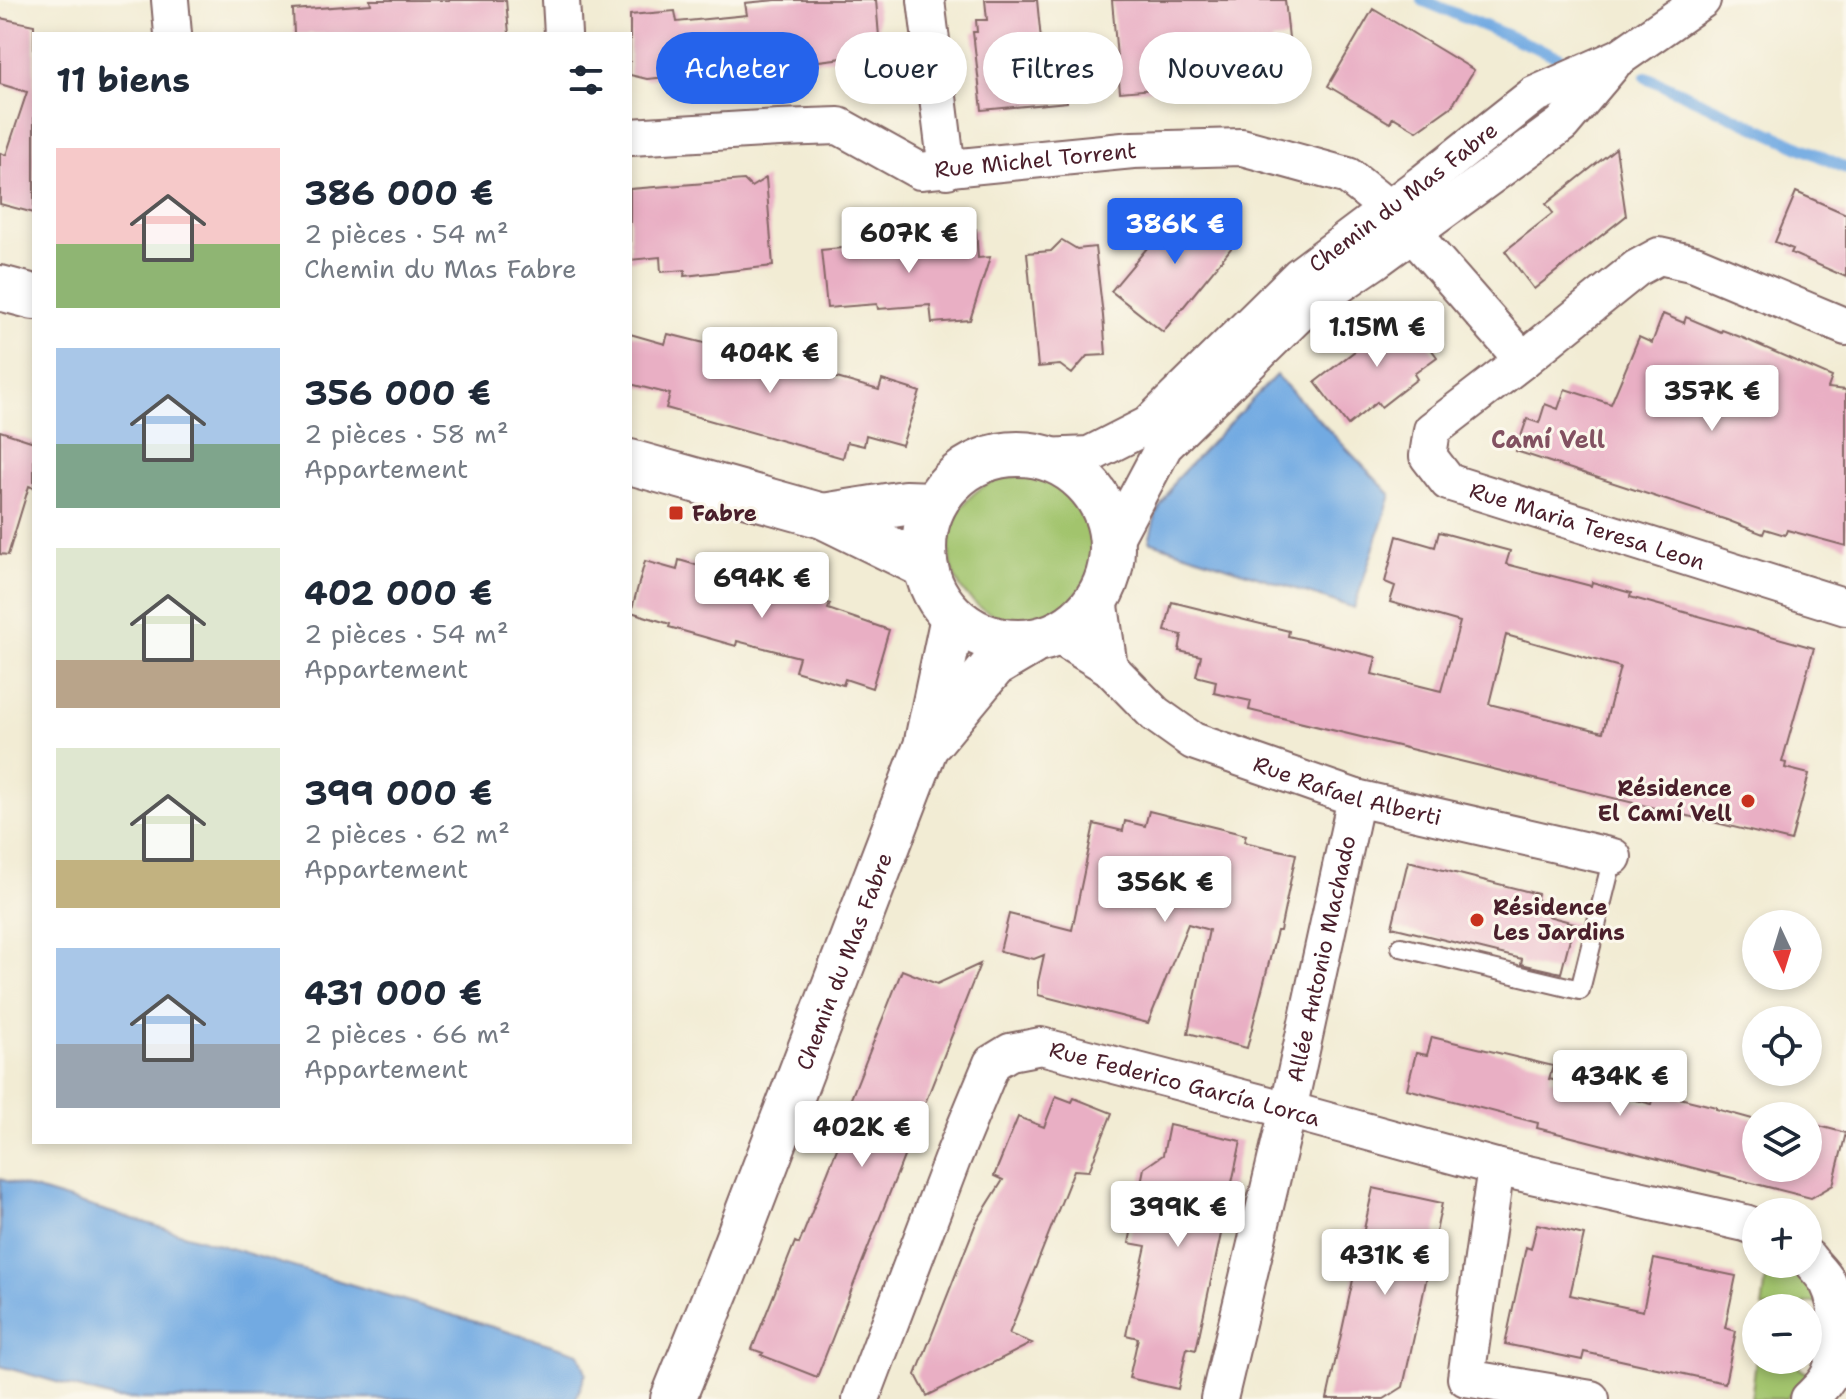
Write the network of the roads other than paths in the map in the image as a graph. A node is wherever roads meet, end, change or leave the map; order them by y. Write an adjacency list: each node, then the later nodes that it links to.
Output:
1 (170, 0): 5 (street)
2 (561, 0): 6 (street)
3 (926, 0): 8 (street)
4 (1702, 0): 9 (street, Chemin du Mas Fabre)
5 (173, 32)
6 (563, 32)
7 (632, 137): 8 (street, Rue Michel Torrent)
8 (947, 170): 9 (street, Rue Michel Torrent)
9 (1400, 220): 13 (street); 14 (street, Chemin du Mas Fabre); 18 (street, Chemin du Mas Fabre)
10 (0, 288): 11 (street)
11 (32, 296)
12 (1846, 327): 13 (street, Rue Maria Teresa Leon)
13 (1523, 360): 21 (street, Rue Maria Teresa Leon)
14 (1044, 457): 16 (street); 18 (street)
15 (632, 463): 17 (street)
16 (934, 504): 17 (street); 19 (street)
17 (823, 516): 19 (street)
18 (1113, 542): 20 (street)
19 (925, 566): 22 (street)
20 (1099, 599): 23 (street); 24 (street)
21 (1846, 607)
22 (953, 617): 23 (street); 25 (street, Chemin du Mas Fabre)
23 (1044, 639): 24 (street, Rue Rafael Alberti); 25 (street, Chemin du Mas Fabre)
24 (1109, 667): 26 (street, Rue Rafael Alberti)
25 (926, 746): 33 (street, Chemin du Mas Fabre)
26 (1356, 798): 27 (street, Rue Rafael Alberti); 29 (street, Allée Antonio Machado)
27 (1613, 857): 28 (lane)
28 (1401, 947)
29 (1288, 1110): 30 (street, Rue Federico García Lorca); 34 (street, Rue Federico García Lorca); 35 (street, Allée Antonio Machado)
30 (1496, 1167): 31 (street, Rue Federico García Lorca); 36 (street)
31 (1742, 1222)
32 (1822, 1276): 37 (street)
33 (673, 1399)
34 (861, 1399)
35 (1219, 1399)
36 (1591, 1399)
37 (1809, 1399)

